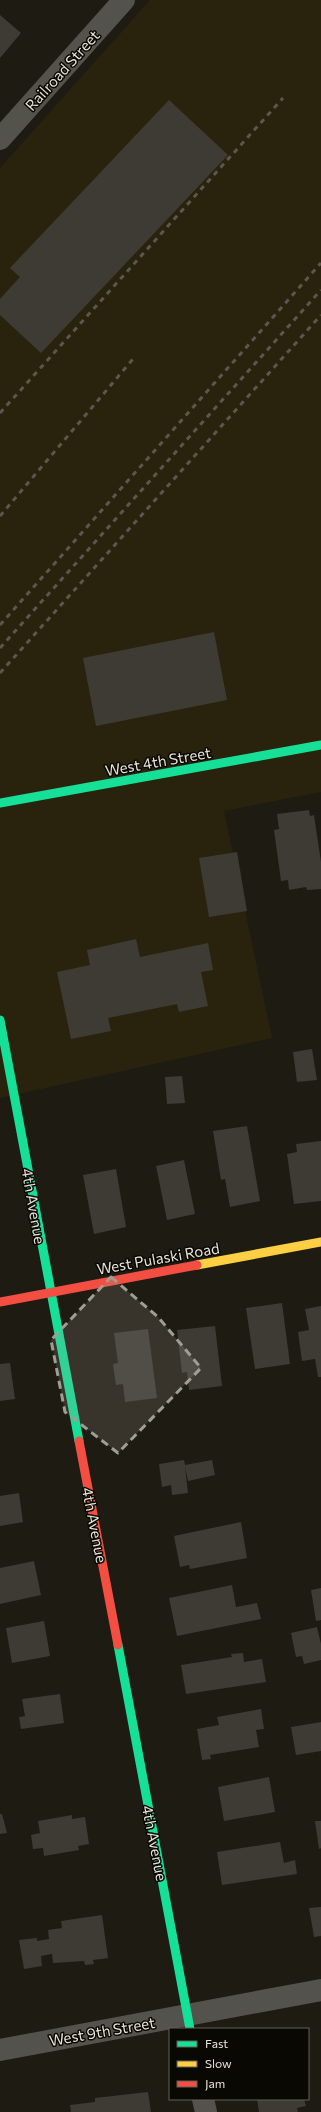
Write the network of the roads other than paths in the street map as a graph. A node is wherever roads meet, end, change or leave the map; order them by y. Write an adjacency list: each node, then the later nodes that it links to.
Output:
1 (124, 0): 2 (street, Railroad Street)
2 (0, 139)
3 (321, 745): 4 (street, West 4th Street)
4 (0, 804)
5 (0, 1020): 7 (street, 4th Avenue)
6 (321, 1242): 7 (street, West Pulaski Road)
7 (51, 1292): 8 (street, West Pulaski Road); 10 (street, 4th Avenue)
8 (0, 1302)
9 (321, 1990): 10 (street, West 9th Street)
10 (189, 2022): 11 (street, West 9th Street)
11 (0, 2050)
12 (203, 2100): 13 (street)
13 (206, 2112)

